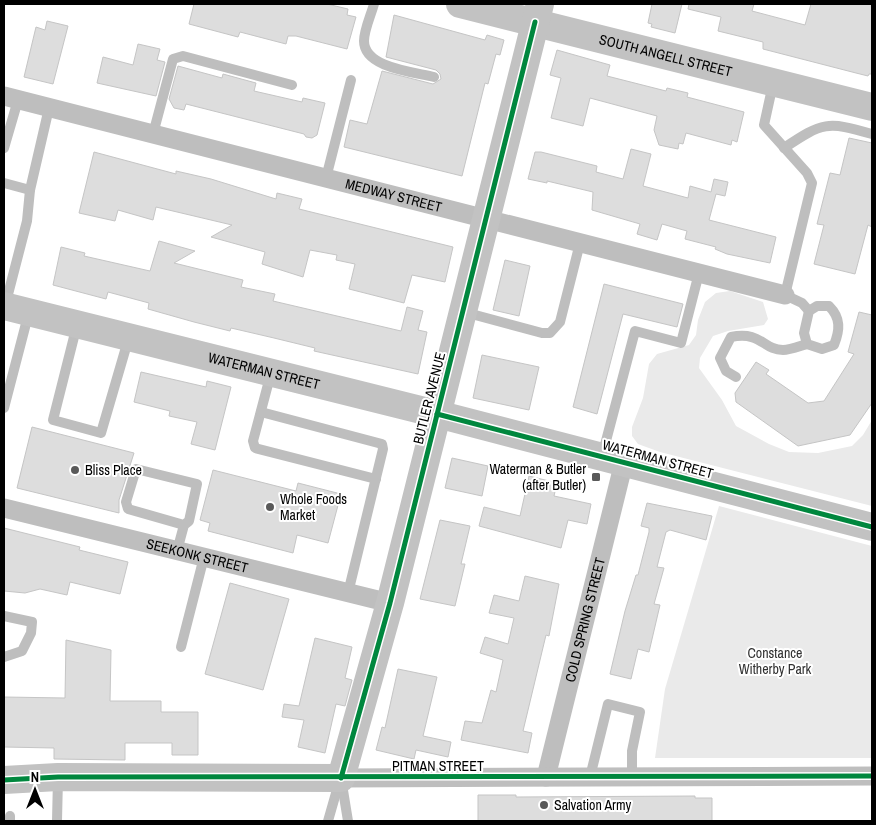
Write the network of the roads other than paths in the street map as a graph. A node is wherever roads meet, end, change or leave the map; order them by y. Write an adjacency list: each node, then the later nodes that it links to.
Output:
1 (374, 4): 4 (lane)
2 (460, 4): 3 (main road, SOUTH ANGELL STREET)
3 (538, 13): 6 (main road, SOUTH ANGELL STREET); 18 (main road, BUTLER AVENUE)
4 (434, 77)
5 (351, 80): 15 (lane)
6 (774, 82): 9 (main road, SOUTH ANGELL STREET); 14 (lane)
7 (292, 84): 11 (lane)
8 (11, 98): 10 (street, MEDWAY STREET); 13 (lane)
9 (872, 107)
10 (49, 108): 11 (street, MEDWAY STREET); 17 (lane)
11 (153, 134): 15 (street, MEDWAY STREET)
12 (872, 134): 14 (lane)
13 (4, 148)
14 (784, 148): 21 (lane)
15 (326, 178): 18 (street, MEDWAY STREET)
16 (4, 183): 17 (lane)
17 (30, 190): 22 (lane)
18 (486, 219): 19 (street, MEDWAY STREET); 24 (main road, BUTLER AVENUE)
19 (580, 243): 20 (street, MEDWAY STREET); 24 (lane)
20 (699, 274): 21 (street, MEDWAY STREET); 33 (lane)
21 (785, 295): 23 (lane)
22 (13, 308): 25 (main road, WATERMAN STREET); 30 (lane)
23 (809, 311): 27 (lane); 27 (lane)
24 (463, 312): 32 (main road, BUTLER AVENUE)
25 (78, 324): 26 (main road, WATERMAN STREET); 26 (lane)
26 (129, 337): 28 (main road, WATERMAN STREET)
27 (807, 344): 29 (lane)
28 (271, 372): 31 (lane); 32 (main road, WATERMAN STREET)
29 (736, 378)
30 (4, 408)
31 (261, 412): 34 (lane); 34 (lane)
32 (437, 414): 33 (main road, WATERMAN STREET); 41 (main road, BUTLER AVENUE)
33 (613, 459): 37 (main road, WATERMAN STREET); 46 (street, COLD SPRING STREET)
34 (376, 479): 40 (lane)
35 (4, 508): 38 (street, SEEKONK STREET)
36 (184, 525): 36 (lane); 38 (lane)
37 (872, 526)
38 (177, 551): 39 (street, SEEKONK STREET)
39 (204, 557): 40 (street, SEEKONK STREET); 43 (lane)
40 (348, 593): 41 (street, SEEKONK STREET)
41 (390, 603): 50 (main road, BUTLER AVENUE)
42 (4, 616): 44 (lane)
43 (181, 647)
44 (4, 657)
45 (872, 776): 48 (street, PITMAN STREET)
46 (546, 777): 47 (street, PITMAN STREET); 50 (street, PITMAN STREET)
47 (590, 777): 48 (street, PITMAN STREET); 48 (lane)
48 (632, 777)
49 (58, 778): 50 (main road, PITMAN STREET); 51 (main road, PITMAN STREET); 52 (lane)
50 (340, 778): 53 (lane); 54 (lane)
51 (4, 780)
52 (57, 821)
53 (328, 821)
54 (348, 821)

